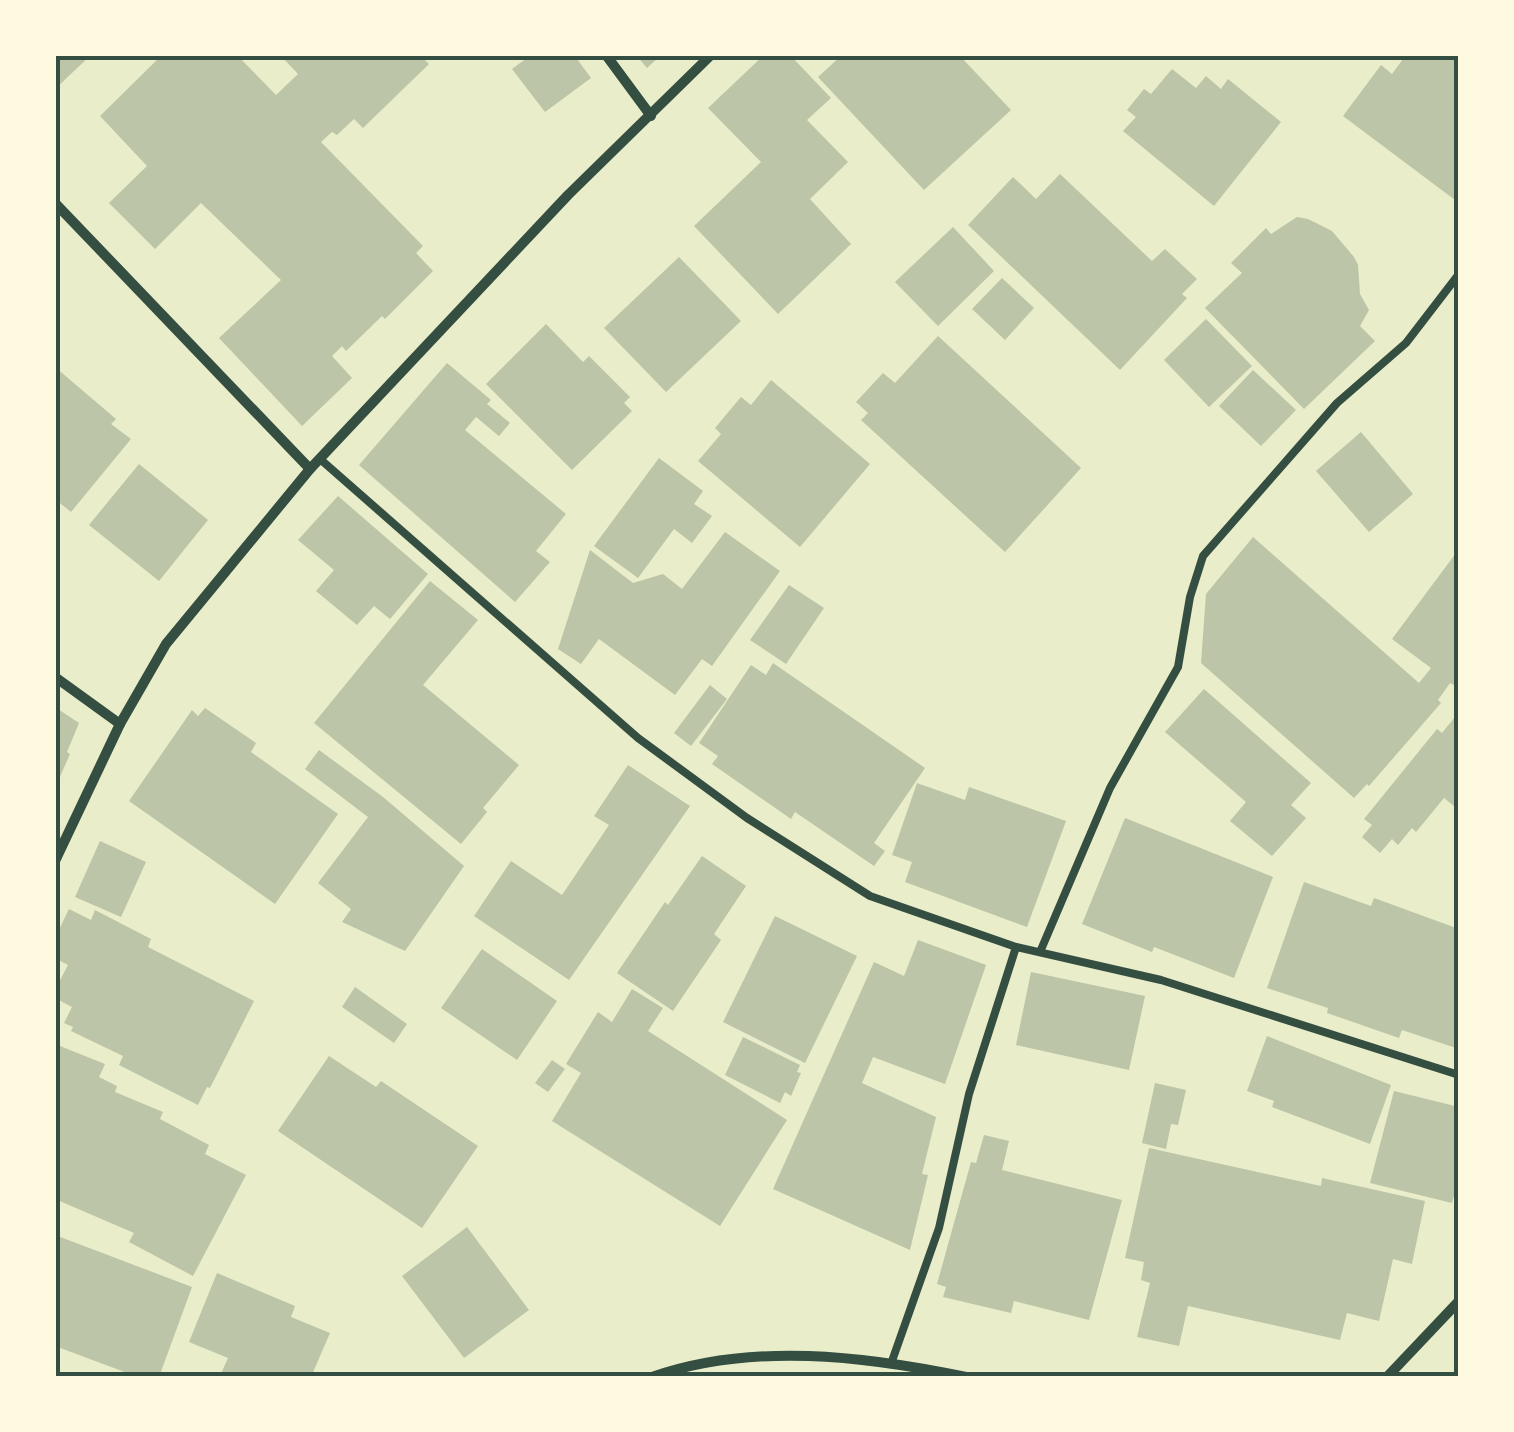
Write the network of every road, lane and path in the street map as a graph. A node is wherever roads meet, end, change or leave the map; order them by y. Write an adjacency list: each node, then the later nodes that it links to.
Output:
1 (606, 55): 3 (street)
2 (712, 55): 3 (street)
3 (650, 116): 6 (street)
4 (55, 203): 7 (street)
5 (1459, 274): 12 (lane)
6 (320, 459): 7 (street); 11 (lane)
7 (310, 470): 9 (street)
8 (55, 677): 9 (street)
9 (120, 724): 10 (street)
10 (55, 861)
11 (1016, 947): 12 (lane); 15 (lane)
12 (1040, 952): 13 (lane)
13 (1459, 1074)
14 (1459, 1301): 18 (street)
15 (892, 1362): 16 (street); 17 (street)
16 (652, 1377)
17 (966, 1377)
18 (1387, 1377)

